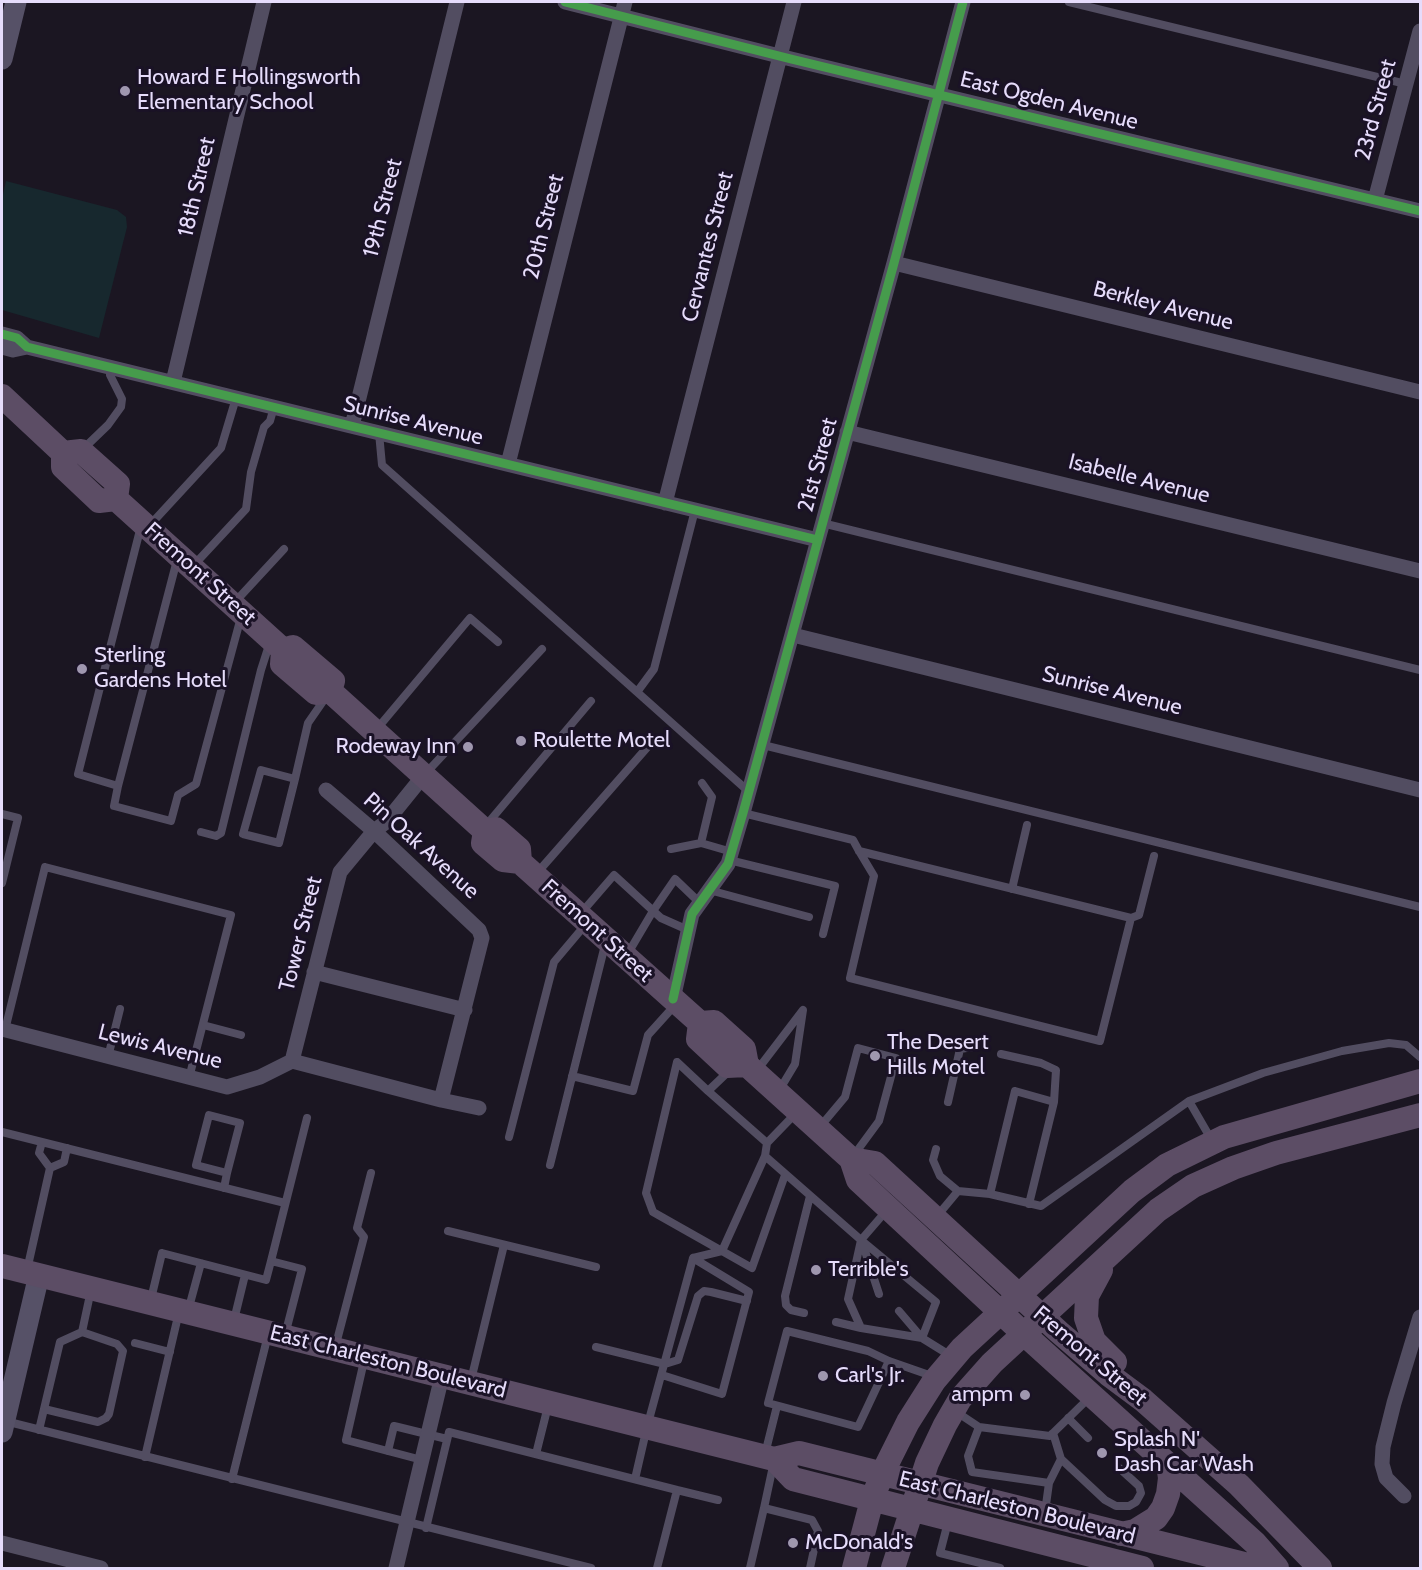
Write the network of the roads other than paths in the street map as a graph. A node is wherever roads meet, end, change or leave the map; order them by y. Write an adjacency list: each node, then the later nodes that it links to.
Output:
1 (16, 2): 11 (street)
2 (264, 2): 21 (street, 18th Street)
3 (458, 2): 26 (street, 19th Street)
4 (565, 2): 8 (street, East Ogden Avenue)
5 (794, 2): 10 (street, Cervantes Street)
6 (963, 2): 13 (street, 21st Street)
7 (1069, 2): 12 (lane)
8 (623, 9): 10 (street, East Ogden Avenue); 30 (street, 20th Street)
9 (1420, 32): 12 (street, 23rd Street)
10 (780, 56): 13 (street, East Ogden Avenue); 31 (street, Cervantes Street)
11 (2, 59)
12 (1406, 84): 14 (street, 23rd Street)
13 (939, 94): 14 (street, East Ogden Avenue); 16 (street, 21st Street)
14 (1375, 200): 15 (street, East Ogden Avenue)
15 (1420, 211)
16 (894, 264): 22 (street, Berkley Avenue); 27 (street, 21st Street)
17 (2, 334): 19 (street, Sunrise Avenue)
18 (2, 347): 19 (street, Sunrise Avenue)
19 (27, 347): 20 (street, Sunrise Avenue)
20 (110, 367): 21 (street, Sunrise Avenue); 29 (lane)
21 (173, 382): 24 (street, Sunrise Avenue)
22 (1420, 392)
23 (2, 396): 29 (main road, Fremont Street)
24 (236, 398): 25 (street, Sunrise Avenue); 34 (lane)
25 (274, 407): 26 (street, Sunrise Avenue); 37 (lane)
26 (352, 426): 28 (street, Sunrise Avenue)
27 (847, 432): 33 (street, 21st Street); 38 (street, Isabelle Avenue)
28 (379, 433): 30 (street, Sunrise Avenue); 46 (lane)
29 (72, 452): 34 (main road, Fremont Street)
30 (508, 465): 31 (street, Sunrise Avenue)
31 (665, 503): 32 (street, Sunrise Avenue)
32 (695, 510): 35 (street, Sunrise Avenue); 46 (lane)
33 (822, 523): 35 (street, 21st Street); 44 (lane)
34 (145, 525): 37 (main road, Fremont Street); 54 (lane)
35 (818, 540): 40 (street, 21st Street)
36 (284, 549): 39 (lane)
37 (185, 561): 39 (main road, Fremont Street); 54 (lane)
38 (1420, 571)
39 (238, 608): 42 (main road, Fremont Street); 54 (lane)
40 (793, 635): 50 (street, 21st Street); 56 (street, Sunrise Avenue)
41 (498, 642): 48 (lane)
42 (277, 644): 45 (main road, Fremont Street); 63 (lane)
43 (542, 649): 51 (lane)
44 (1420, 670)
45 (330, 691): 48 (main road, Fremont Street); 52 (lane)
46 (637, 692): 57 (lane)
47 (591, 701): 61 (lane)
48 (375, 732): 51 (main road, Fremont Street)
49 (651, 743): 69 (lane)
50 (763, 745): 57 (street, 21st Street); 73 (lane)
51 (424, 775): 61 (main road, Fremont Street); 62 (street, Tower Street)
52 (295, 779): 52 (lane)
53 (702, 783): 64 (lane)
54 (118, 786)
55 (326, 790): 62 (street, Pin Oak Avenue)
56 (1420, 790)
57 (748, 791): 58 (street, 21st Street)
58 (743, 813): 66 (lane); 67 (street, 21st Street)
59 (2, 814): 70 (lane)
60 (1027, 825): 71 (lane)
61 (484, 830): 69 (main road, Fremont Street)
62 (374, 831): 82 (street, Tower Street); 85 (street, Pin Oak Avenue)
63 (201, 832)
64 (701, 843): 65 (lane); 67 (lane)
65 (670, 849)
66 (859, 851): 71 (lane); 76 (lane)
67 (730, 856): 72 (street, 21st Street); 79 (lane)
68 (1154, 856): 76 (lane)
69 (528, 869): 77 (main road, Fremont Street)
70 (2, 883)
71 (1012, 889): 76 (lane)
72 (704, 897): 74 (lane); 75 (lane); 78 (street, 21st Street)
73 (1420, 907)
74 (653, 911): 77 (lane); 78 (lane); 81 (lane)
75 (809, 917)
76 (1131, 918)
77 (584, 919): 80 (main road, Fremont Street); 111 (lane)
78 (688, 930): 83 (street, 21st Street)
79 (823, 934)
80 (607, 939): 81 (main road, Fremont Street); 95 (lane)
81 (626, 957): 83 (main road, Fremont Street)
82 (314, 972): 85 (street); 93 (street, Tower Street)
83 (675, 1001): 94 (main road, Fremont Street); 95 (lane)
84 (120, 1009): 91 (lane)
85 (465, 1010): 101 (street)
86 (203, 1025): 87 (lane); 88 (lane); 96 (lane)
87 (3, 1030): 91 (street, Lewis Avenue)
88 (242, 1035)
89 (973, 1047): 103 (lane)
90 (1001, 1053): 104 (lane)
91 (108, 1057): 96 (street, Lewis Avenue)
92 (1420, 1057): 102 (lane)
93 (292, 1061): 96 (street, Lewis Avenue); 101 (street)
94 (745, 1068): 98 (lane); 99 (main road, Fremont Street); 99 (lane)
95 (572, 1076): 119 (lane)
96 (189, 1078)
97 (1420, 1081): 100 (main road)
98 (708, 1091): 114 (lane); 137 (lane)
99 (778, 1093): 106 (main road, Fremont Street)
100 (1358, 1098): 113 (main road); 124 (main road)
101 (441, 1100): 105 (street)
102 (1189, 1101): 113 (lane); 130 (lane)
103 (948, 1102)
104 (1054, 1102): 127 (lane); 130 (lane)
105 (479, 1108)
106 (797, 1111): 109 (main road, Fremont Street); 114 (lane)
107 (1420, 1115): 124 (main road)
108 (307, 1119): 129 (lane)
109 (818, 1129): 118 (main road, Fremont Street); 118 (lane)
110 (2, 1132): 112 (lane)
111 (509, 1137)
112 (42, 1142): 115 (lane); 120 (lane)
113 (1212, 1142): 149 (main road)
114 (767, 1143): 117 (lane)
115 (67, 1148): 120 (lane); 125 (lane)
116 (936, 1149): 126 (lane)
117 (765, 1156): 123 (lane); 137 (lane)
118 (851, 1159): 131 (main road, Fremont Street); 132 (main road, Fremont Street)
119 (550, 1165)
120 (50, 1168): 143 (lane)
121 (227, 1173): 121 (lane); 125 (lane)
122 (371, 1173): 163 (lane)
123 (785, 1175): 128 (lane); 137 (lane)
124 (1214, 1175): 136 (main road)
125 (224, 1188): 129 (lane)
126 (958, 1191): 127 (lane); 132 (lane)
127 (990, 1194): 130 (lane)
128 (810, 1196): 134 (lane); 152 (lane)
129 (285, 1203): 139 (lane)
130 (1029, 1204)
131 (889, 1209): 134 (lane); 149 (main road, Fremont Street)
132 (935, 1218): 149 (main road, Fremont Street)
133 (448, 1231): 135 (lane)
134 (861, 1240): 146 (lane); 157 (lane); 160 (lane)
135 (504, 1245): 142 (lane); 174 (lane)
136 (1116, 1248): 156 (main road); 177 (main road)
137 (723, 1251): 138 (lane)
138 (693, 1258): 147 (lane); 168 (lane)
139 (271, 1261): 144 (lane); 159 (lane)
140 (201, 1263): 144 (lane); 148 (lane); 150 (lane)
141 (2, 1266): 143 (main road, East Charleston Boulevard)
142 (596, 1267)
143 (32, 1274): 145 (main road, East Charleston Boulevard); 175 (street)
144 (245, 1275): 155 (lane)
145 (92, 1289): 148 (main road, East Charleston Boulevard); 158 (lane)
146 (879, 1294)
147 (747, 1301): 168 (lane); 171 (lane)
148 (150, 1303): 150 (main road, East Charleston Boulevard)
149 (1010, 1304): 156 (main road, Fremont Street); 166 (main road)
150 (184, 1311): 155 (main road, East Charleston Boulevard); 164 (lane)
151 (899, 1311): 160 (lane)
152 (804, 1314)
153 (1420, 1317): 169 (street)
154 (836, 1322): 157 (lane)
155 (233, 1324): 159 (main road, East Charleston Boulevard)
156 (1033, 1325): 176 (main road, Fremont Street); 177 (main road, Fremont Street); 181 (main road)
157 (861, 1328): 160 (lane)
158 (82, 1332): 180 (lane); 180 (lane)
159 (277, 1334): 163 (main road, East Charleston Boulevard); 200 (lane)
160 (922, 1338): 166 (lane)
161 (135, 1343): 164 (lane)
162 (596, 1347): 168 (lane)
163 (335, 1349): 165 (main road, East Charleston Boulevard)
164 (170, 1352): 193 (lane)
165 (366, 1357): 172 (main road, East Charleston Boulevard); 191 (lane)
166 (953, 1357): 173 (main road)
167 (889, 1361): 173 (lane); 179 (lane); 179 (lane)
168 (665, 1364): 171 (lane)
169 (1405, 1367): 170 (street); 205 (street)
170 (1420, 1372)
171 (662, 1375): 184 (lane)
172 (442, 1376): 174 (main road, East Charleston Boulevard); 188 (street)
173 (936, 1378): 199 (main road)
174 (470, 1383): 178 (main road, East Charleston Boulevard)
175 (6, 1393): 183 (street)
176 (1091, 1396): 182 (lane); 197 (main road, Fremont Street)
177 (1143, 1400): 228 (main road, Fremont Street)
178 (549, 1402): 184 (main road, East Charleston Boulevard); 192 (lane)
179 (777, 1406): 194 (lane)
180 (44, 1409): 186 (lane)
181 (953, 1410): 185 (lane); 203 (main road)
182 (1068, 1418): 187 (lane); 189 (lane)
183 (3, 1426): 186 (lane)
184 (647, 1427): 194 (main road, East Charleston Boulevard); 201 (lane)
185 (979, 1427): 187 (lane); 202 (lane)
186 (39, 1430): 193 (lane)
187 (1053, 1433): 195 (lane)
188 (428, 1434): 190 (lane); 191 (lane); 196 (street)
189 (1088, 1438)
190 (447, 1439): 192 (lane); 213 (lane)
191 (388, 1451): 196 (lane)
192 (536, 1454): 201 (lane)
193 (145, 1457): 200 (lane)
194 (770, 1457): 199 (main road, East Charleston Boulevard); 207 (main road, East Charleston Boulevard); 208 (lane)
195 (1061, 1459): 198 (lane); 202 (lane)
196 (422, 1460): 212 (street)
197 (1168, 1464): 214 (main road); 227 (main road, Fremont Street)
198 (1118, 1467)
199 (882, 1474): 203 (main road, East Charleston Boulevard); 207 (main road)
200 (232, 1479): 212 (lane)
201 (635, 1479): 204 (lane)
202 (1049, 1483): 210 (lane)
203 (920, 1484): 209 (main road); 210 (main road, East Charleston Boulevard)
204 (677, 1490): 206 (lane); 219 (lane)
205 (1404, 1496)
206 (718, 1500)
207 (872, 1500): 209 (main road, East Charleston Boulevard); 222 (main road)
208 (764, 1508): 220 (lane); 221 (lane)
209 (911, 1510): 211 (main road, East Charleston Boulevard); 223 (main road)
210 (1044, 1515): 214 (main road, East Charleston Boulevard)
211 (948, 1519): 224 (lane); 225 (main road, East Charleston Boulevard)
212 (406, 1523): 213 (lane); 217 (street)
213 (426, 1528): 218 (lane)
214 (1121, 1534): 226 (main road, East Charleston Boulevard)
215 (2, 1543): 216 (street)
216 (101, 1569)
217 (396, 1569)
218 (591, 1569)
219 (657, 1569)
220 (750, 1569)
221 (810, 1569)
222 (854, 1569)
223 (893, 1569)
224 (1000, 1569)
225 (1142, 1569)
226 (1260, 1569)
227 (1277, 1569)
228 (1320, 1569)

